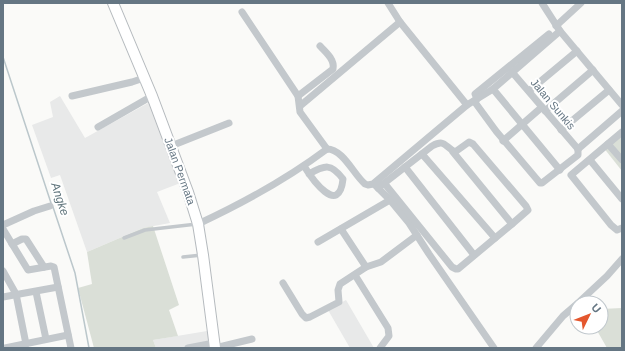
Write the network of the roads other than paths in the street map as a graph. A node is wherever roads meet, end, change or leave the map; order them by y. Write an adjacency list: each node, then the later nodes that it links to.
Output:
1 (113, 3): 13 (main road, Jalan Permata)
2 (388, 3): 6 (street)
3 (542, 3): 7 (street)
4 (581, 3): 7 (street)
5 (242, 12): 19 (street)
6 (400, 22): 21 (street); 23 (street)
7 (558, 28): 9 (street); 11 (street); 12 (street)
8 (320, 46): 19 (street)
9 (577, 51): 10 (street); 16 (street)
10 (593, 70): 15 (street); 24 (street)
11 (512, 72): 12 (street); 16 (street, Jalan Sunkis)
12 (502, 77): 14 (street); 20 (street)
13 (144, 78): 17 (street); 18 (main road, Jalan Permata)
14 (492, 89): 20 (street); 27 (street)
15 (609, 90): 22 (street); 29 (street)
16 (528, 91): 24 (street, Jalan Sunkis)
17 (72, 96)
18 (152, 96): 28 (street); 33 (main road, Jalan Permata)
19 (298, 96): 23 (street)
20 (475, 100): 21 (street); 31 (street)
21 (467, 105): 45 (street)
22 (622, 105)
23 (300, 106): 34 (street)
24 (544, 109): 27 (street); 29 (street, Jalan Sunkis)
25 (622, 111): 35 (street)
26 (229, 123): 33 (street)
27 (523, 124): 31 (street); 42 (street)
28 (98, 127)
29 (561, 130): 35 (street, Jalan Sunkis)
30 (622, 132): 32 (street)
31 (503, 141): 42 (street)
32 (608, 144): 38 (street); 39 (street)
33 (171, 146): 49 (main road, Jalan Permata)
34 (327, 149): 40 (street); 45 (street)
35 (578, 149): 42 (street)
36 (453, 152): 37 (street); 50 (street); 50 (street)
37 (422, 154): 41 (street); 57 (street)
38 (590, 160): 46 (street); 52 (street)
39 (622, 160)
40 (304, 166): 43 (street); 49 (street)
41 (405, 167): 44 (street); 61 (street)
42 (560, 170)
43 (309, 174): 43 (street)
44 (385, 184): 45 (street); 61 (street)
45 (376, 186): 47 (street)
46 (622, 199)
47 (390, 200): 54 (street); 55 (street)
48 (50, 206): 51 (street)
49 (198, 224): 56 (lane); 60 (main road, Jalan Permata)
50 (512, 224): 57 (street)
51 (3, 225)
52 (622, 228)
53 (3, 229): 59 (street)
54 (341, 229): 58 (street); 65 (street)
55 (418, 235): 65 (street); 84 (street)
56 (124, 238)
57 (495, 238): 61 (street)
58 (318, 242)
59 (12, 244): 64 (street); 64 (street)
60 (203, 255): 62 (lane); 79 (main road, Jalan Permata)
61 (474, 255)
62 (183, 257)
63 (622, 259): 72 (street)
64 (44, 267): 69 (street)
65 (366, 267): 67 (street)
66 (3, 271): 71 (street)
67 (355, 275): 68 (street); 83 (street)
68 (283, 283)
69 (58, 287): 70 (street); 75 (street)
70 (36, 292): 71 (street); 76 (street)
71 (16, 294): 73 (street); 78 (street)
72 (587, 295)
73 (3, 297)
74 (569, 312): 85 (street)
75 (68, 335): 76 (street); 81 (street)
76 (46, 339): 78 (street)
77 (252, 340): 79 (street)
78 (26, 344): 80 (street)
79 (214, 345): 82 (street)
80 (4, 347)
81 (71, 348)
82 (188, 348)
83 (380, 348)
84 (494, 348)
85 (536, 348)

